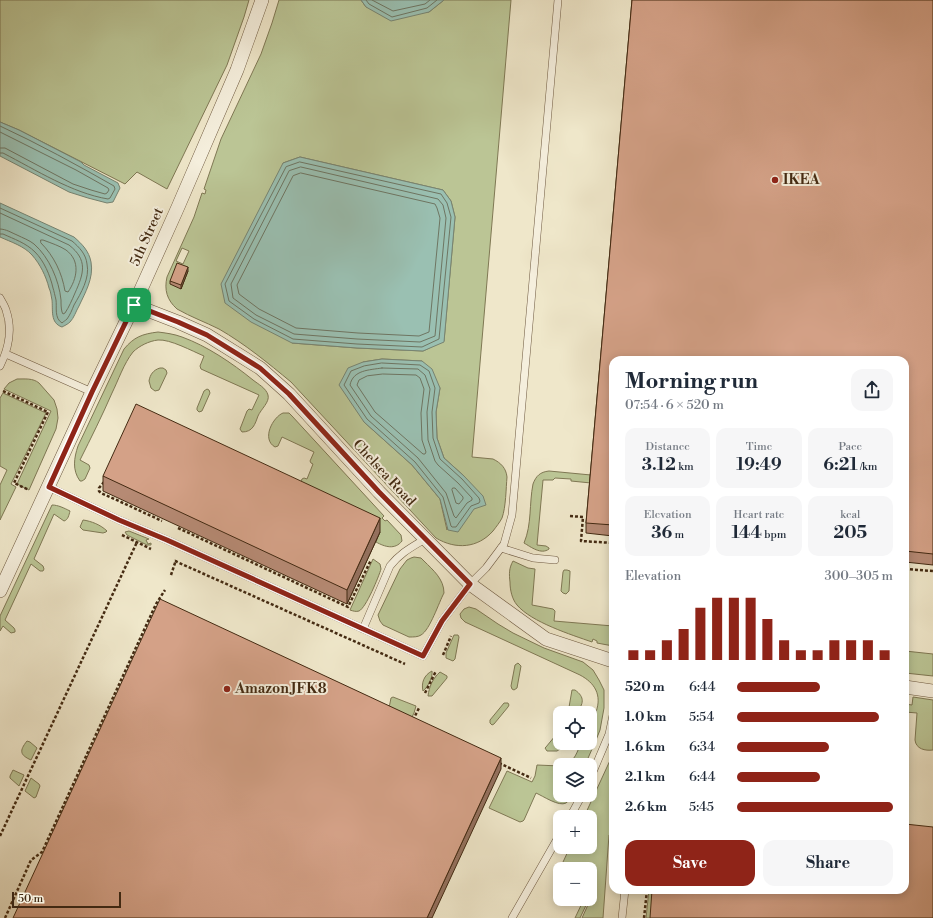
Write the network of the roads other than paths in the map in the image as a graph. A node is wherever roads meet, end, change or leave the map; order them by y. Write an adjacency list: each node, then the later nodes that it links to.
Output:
1 (262, 0): 4 (street, 5th Street)
2 (558, 0): 10 (lane)
3 (0, 298): 5 (lane)
4 (134, 305): 7 (street, 5th Street); 9 (street, Chelsea Road)
5 (6, 354): 6 (lane); 7 (lane)
6 (0, 366)
7 (92, 392): 8 (street, 5th Street)
8 (49, 487): 13 (street, 5th Street); 14 (lane)
9 (426, 539): 12 (street, Chelsea Road); 14 (lane)
10 (501, 548): 11 (lane); 12 (lane)
11 (554, 560)
12 (470, 584): 14 (lane); 15 (street, Chelsea Road)
13 (0, 591)
14 (363, 629)
15 (609, 659)
16 (909, 688): 17 (street)
17 (933, 691)
18 (609, 734): 19 (lane)
19 (597, 763)
20 (553, 846): 22 (lane)
21 (624, 894): 23 (lane)
22 (512, 918)
23 (622, 918)

